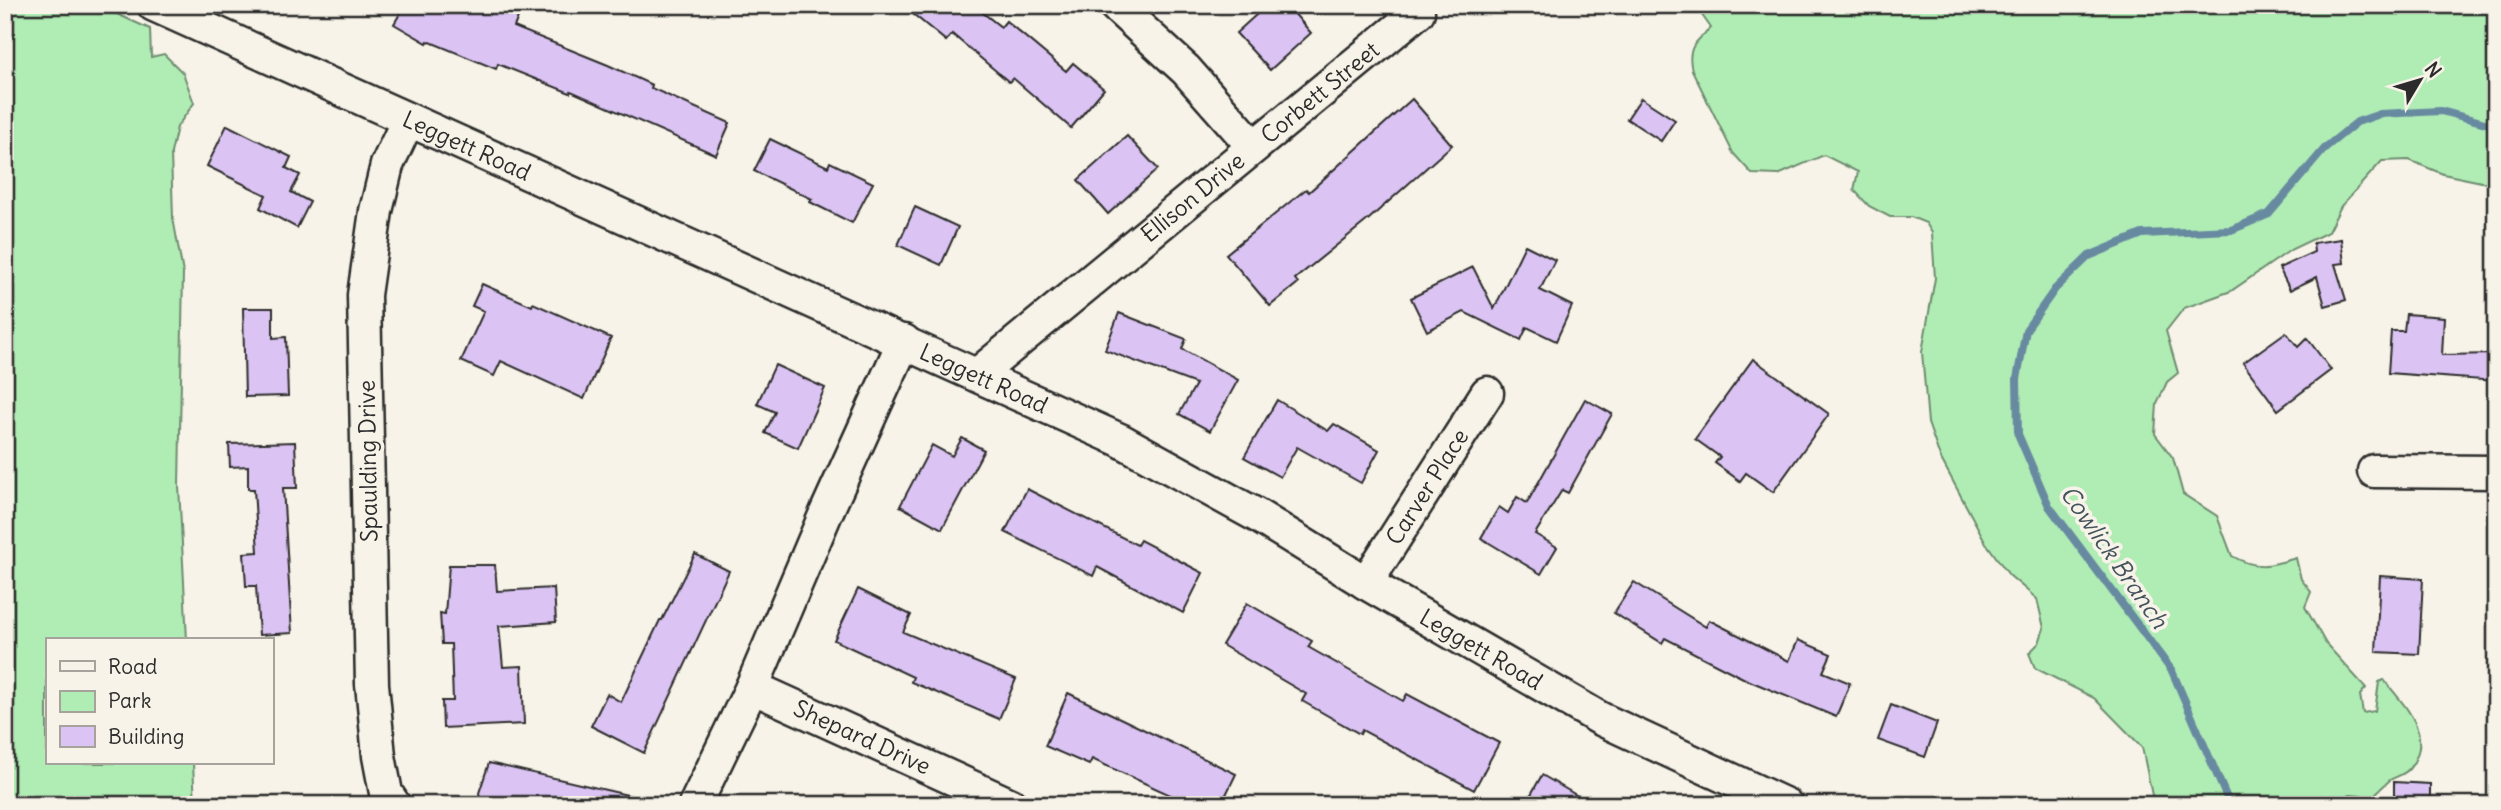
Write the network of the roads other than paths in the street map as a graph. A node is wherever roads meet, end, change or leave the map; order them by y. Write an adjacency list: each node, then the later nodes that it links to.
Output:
1 (155, 5): 4 (street, Leggett Road)
2 (1115, 5): 5 (street, Ellison Drive)
3 (1418, 12): 5 (street, Corbett Street)
4 (408, 120): 6 (street, Leggett Road); 13 (street, Spaulding Drive)
5 (1253, 146): 7 (street, Ellison Drive)
6 (904, 341): 7 (street, Leggett Road); 12 (street)
7 (978, 374): 11 (street, Leggett Road)
8 (1488, 393): 11 (street, Carver Place)
9 (2374, 471): 10 (street)
10 (2496, 472)
11 (1366, 583): 16 (street, Leggett Road)
12 (752, 687): 14 (street); 15 (street, Shepard Drive)
13 (394, 805)
14 (695, 805)
15 (1011, 805)
16 (1786, 805)

